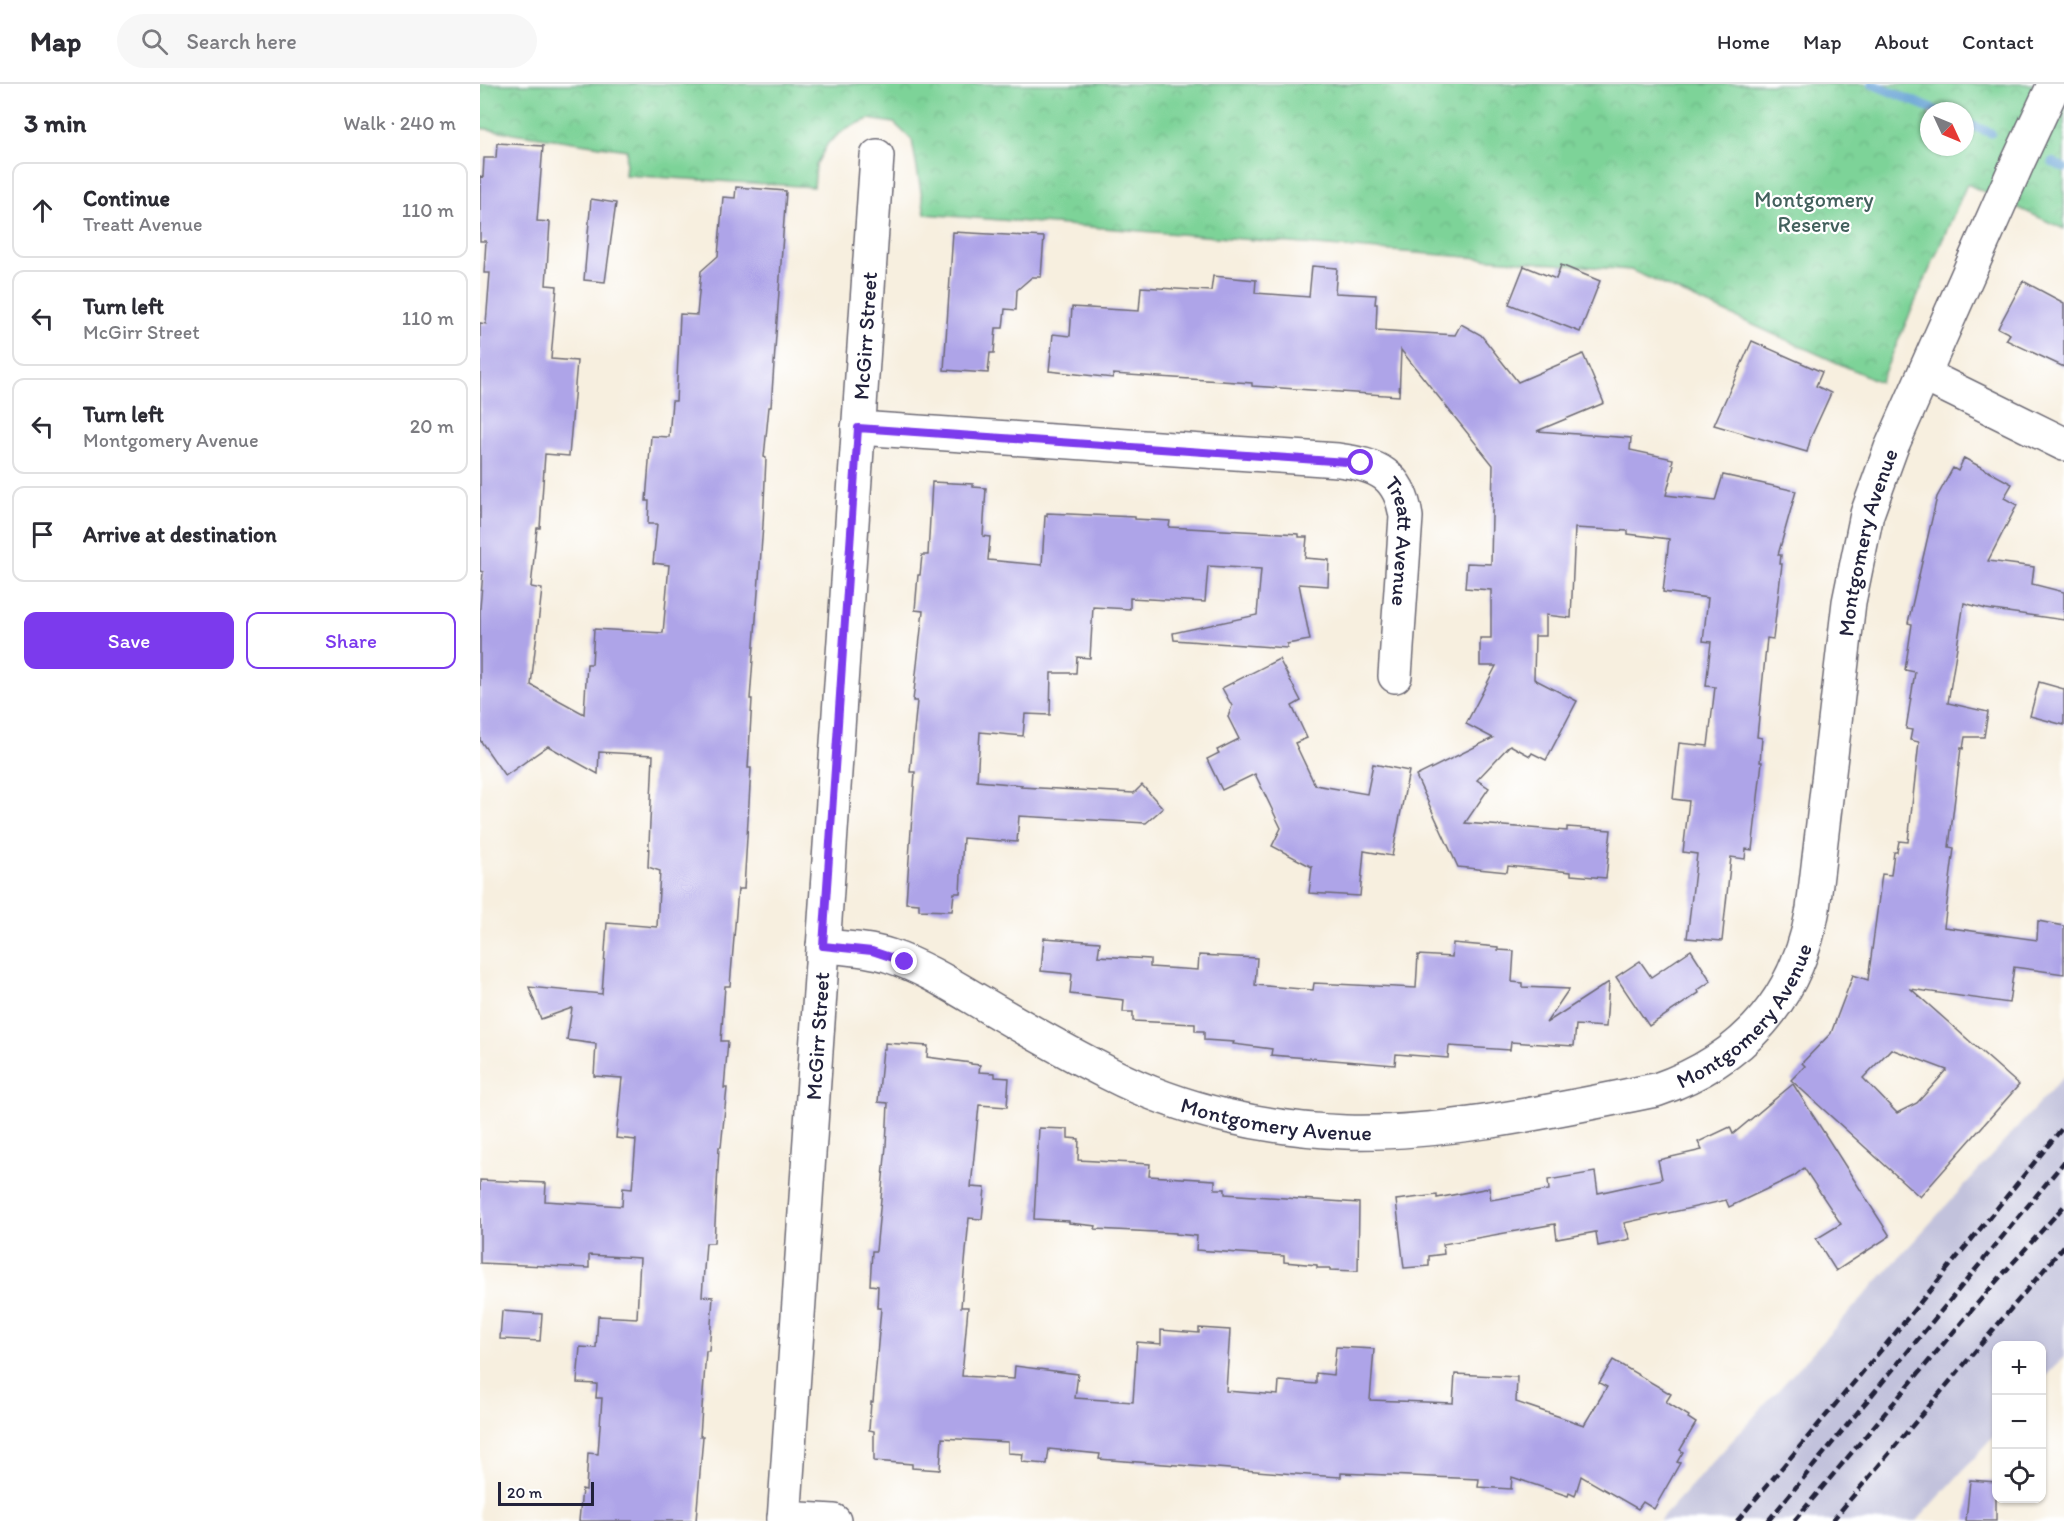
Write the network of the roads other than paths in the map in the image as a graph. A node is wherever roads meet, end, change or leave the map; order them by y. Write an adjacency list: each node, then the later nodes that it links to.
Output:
1 (2051, 92): 3 (street, Montgomery Avenue)
2 (877, 156): 4 (street, McGirr Street)
3 (1924, 375): 5 (street); 7 (street, Montgomery Avenue)
4 (858, 428): 6 (street, Treatt Avenue); 7 (street, McGirr Street)
5 (2064, 444)
6 (1395, 676)
7 (823, 946): 8 (street, McGirr Street)
8 (784, 1519): 9 (street)
9 (834, 1521)

